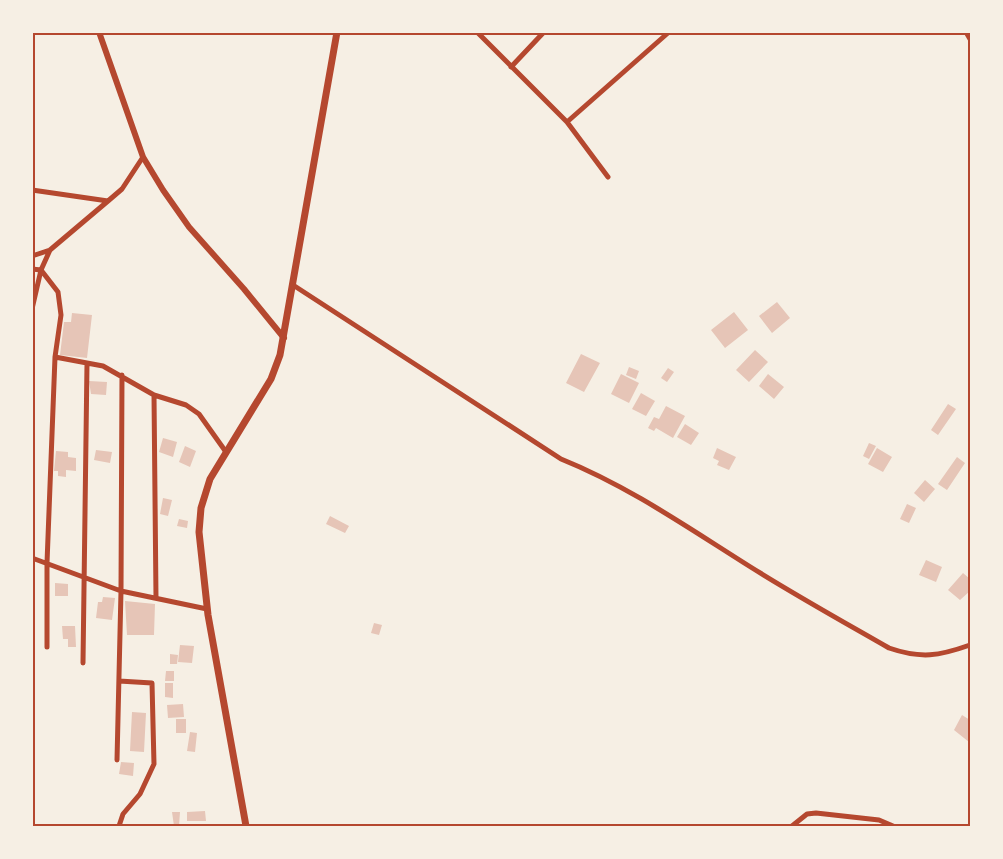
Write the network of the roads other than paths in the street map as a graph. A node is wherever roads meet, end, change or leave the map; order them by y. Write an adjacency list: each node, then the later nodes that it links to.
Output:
1 (99, 32): 10 (street)
2 (337, 32): 18 (main road)
3 (477, 32): 8 (street)
4 (544, 32): 8 (street)
5 (669, 32): 9 (street)
6 (966, 32): 7 (street)
7 (970, 39)
8 (511, 67): 9 (street)
9 (567, 122): 11 (street)
10 (143, 157): 13 (street); 20 (street)
11 (608, 177)
12 (32, 190): 13 (street)
13 (108, 201): 14 (street)
14 (50, 250): 15 (street); 17 (street)
15 (32, 256)
16 (32, 269): 17 (street)
17 (41, 270): 19 (street); 21 (street)
18 (293, 285): 20 (main road); 32 (street)
19 (32, 309)
20 (284, 338): 25 (main road)
21 (55, 357): 22 (street); 27 (street)
22 (87, 363): 23 (street); 28 (street)
23 (122, 376): 24 (street); 29 (street)
24 (154, 395): 25 (street); 30 (street)
25 (226, 452): 31 (main road)
26 (32, 558): 27 (street)
27 (47, 563): 28 (street); 33 (street)
28 (84, 577): 29 (street); 34 (street)
29 (121, 591): 30 (street); 35 (street)
30 (156, 598): 31 (street)
31 (207, 609): 38 (main road)
32 (970, 645)
33 (47, 647)
34 (83, 663)
35 (119, 681): 36 (street); 37 (street)
36 (117, 760)
37 (119, 826)
38 (246, 826)
39 (792, 826): 40 (street)
40 (893, 826)

